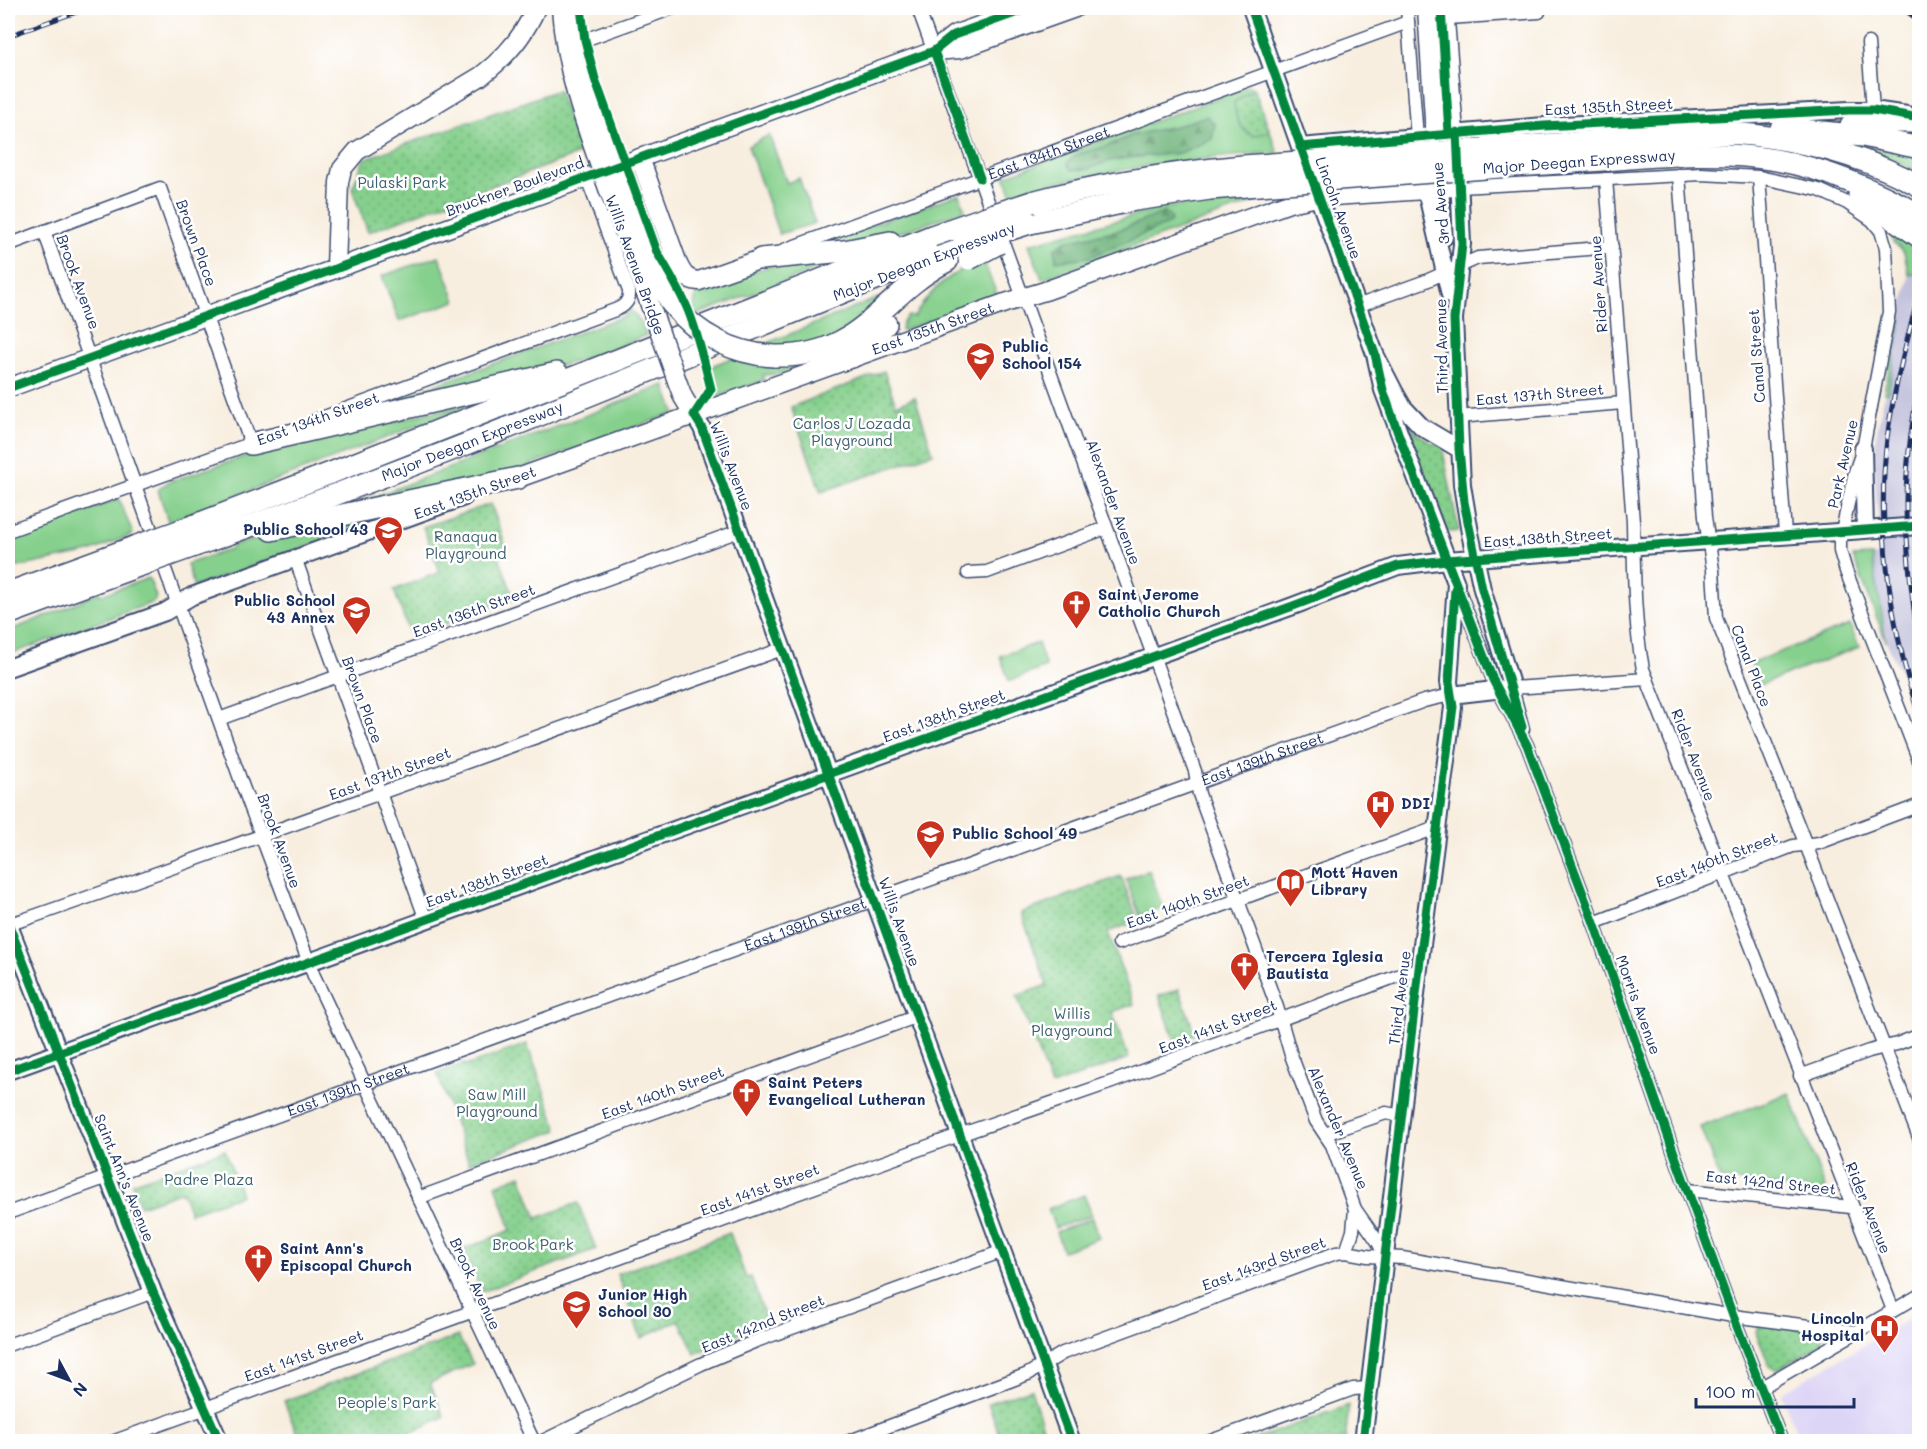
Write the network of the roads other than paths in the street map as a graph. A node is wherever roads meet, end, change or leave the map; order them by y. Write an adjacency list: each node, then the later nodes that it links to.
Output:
1 (536, 8): 50 (main road)
2 (561, 8): 38 (main road, Willis Avenue Bridge, bridge)
3 (571, 8): 38 (highway, bridge)
4 (673, 8): 27 (street)
5 (918, 8): 15 (street, Alexander Avenue)
6 (1029, 8): 15 (main road, Bruckner Boulevard)
7 (1075, 8): 15 (main road, Bruckner Boulevard)
8 (1251, 8): 16 (main road, Lincoln Avenue)
9 (1407, 8): 13 (street)
10 (1427, 8): 22 (main road, 3rd Avenue)
11 (1539, 12): 12 (street)
12 (1448, 13): 20 (street, Third Avenue)
13 (1407, 22): 16 (street, East 134th Street); 22 (street)
14 (1868, 43): 17 (street)
15 (934, 51): 25 (main road, Bruckner Boulevard); 33 (street, Alexander Avenue)
16 (1273, 71): 23 (main road, Lincoln Avenue); 33 (street, East 134th Street)
17 (1873, 110): 18 (main road, East 135th Street); 20 (main road, East 135th Street)
18 (1920, 120): 19 (highway)
19 (1814, 130): 21 (highway); 24 (highway)
20 (1457, 132): 22 (main road, East 135th Street); 36 (main road, Third Avenue)
21 (1724, 134): 26 (highway, Major Deegan Expressway); 35 (highway, Major Deegan Expressway)
22 (1426, 136): 23 (main road, East 135th Street); 37 (main road, 3rd Avenue)
23 (1300, 147): 39 (main road, Lincoln Avenue)
24 (1920, 148)
25 (640, 158): 27 (main road, Bruckner Boulevard); 49 (main road, East 134th Street)
26 (1484, 159): 29 (highway, Major Deegan Expressway); 30 (highway, Major Deegan Expressway, bridge)
27 (611, 169): 32 (main road, Bruckner Boulevard)
28 (1679, 175): 31 (street, East 135th Street); 34 (street, East 135th Street); 76 (street, Canal Place)
29 (1832, 175): 40 (highway, Major Deegan Expressway); 45 (highway)
30 (1245, 176): 41 (highway, Major Deegan Expressway); 41 (highway, Major Deegan Expressway)
31 (1759, 177): 43 (street, East 135th Street); 74 (street, Canal Street)
32 (587, 178): 50 (main road, Bruckner Boulevard); 63 (street, East 134th Street)
33 (980, 178): 49 (street, East 134th Street); 52 (street, Alexander Avenue)
34 (1606, 179): 36 (street, East 135th Street); 47 (street, Rider Avenue)
35 (1920, 186)
36 (1460, 187): 37 (main road, East 135th Street); 51 (main road, Third Avenue)
37 (1433, 189): 39 (main road, East 135th Street); 51 (main road, 3rd Avenue)
38 (617, 192): 48 (highway, bridge); 61 (main road, Willis Avenue Bridge, bridge)
39 (1318, 197): 52 (main road, East 135th Street); 53 (main road, Lincoln Avenue)
40 (1920, 215)
41 (1031, 218): 44 (highway, Major Deegan Expressway, bridge); 48 (highway, Major Deegan Expressway, bridge); 48 (highway, bridge)
42 (44, 231): 46 (street); 54 (street, Brown Place); 58 (street, Brook Avenue)
43 (1881, 231): 65 (street, Park Avenue)
44 (932, 236): 49 (highway); 55 (highway, Major Deegan Expressway)
45 (1920, 237)
46 (8, 245)
47 (1612, 248): 51 (street); 60 (street, Rider Avenue)
48 (966, 252): 57 (highway); 75 (highway, Major Deegan Expressway)
49 (761, 259)
50 (336, 268): 54 (main road, Bruckner Boulevard)
51 (1452, 269): 53 (street); 62 (main road, Third Avenue)
52 (1023, 298): 57 (main road, East 135th Street); 69 (street, Alexander Avenue)
53 (1358, 306): 56 (main road, Lincoln Avenue)
54 (206, 315): 58 (main road, Bruckner Boulevard); 63 (street, Brown Place)
55 (633, 354): 63 (highway); 75 (highway, Major Deegan Expressway)
56 (1375, 354): 64 (main road, Lincoln Avenue); 82 (main road, Third Avenue)
57 (852, 357): 61 (main road, East 135th Street)
58 (89, 358): 59 (main road, Bruckner Boulevard); 67 (street, Brook Avenue)
59 (8, 388)
60 (1623, 403): 62 (street, East 137th Street); 77 (street, Rider Avenue)
61 (694, 415): 66 (main road, East 135th Street); 72 (main road, Willis Avenue)
62 (1458, 417): 64 (main road, Third Avenue)
63 (251, 444): 67 (street, East 134th Street)
64 (1460, 449): 80 (main road, Third Avenue)
65 (1863, 449): 70 (main road); 73 (street, Park Avenue)
66 (518, 478): 75 (highway); 79 (main road, East 135th Street)
67 (135, 485): 71 (street, East 134th Street); 87 (street, Brook Avenue)
68 (1920, 526): 70 (main road, East 138th Street)
69 (1106, 528): 83 (street); 90 (street, Alexander Avenue)
70 (1865, 530): 73 (main road, East 138th Street)
71 (8, 531)
72 (739, 531): 89 (main road, Willis Avenue); 92 (street, East 136th Street)
73 (1842, 531): 74 (main road, East 138th Street); 97 (street, Park Avenue)
74 (1785, 534): 76 (main road, East 138th Street)
75 (194, 536): 78 (highway, Major Deegan Expressway, bridge)
76 (1708, 542): 77 (main road, East 138th Street); 104 (street, Canal Place)
77 (1633, 547): 80 (main road, East 138th Street); 93 (street, Rider Avenue)
78 (138, 556): 81 (highway, Major Deegan Expressway); 88 (highway, Major Deegan Expressway)
79 (294, 558): 87 (main road, East 135th Street); 92 (street, Brown Place)
80 (1475, 559): 82 (main road, East 138th Street); 94 (main road)
81 (98, 560): 84 (highway); 86 (highway)
82 (1446, 560): 85 (main road, Third Avenue); 90 (main road, East 138th Street)
83 (968, 573)
84 (8, 578)
85 (1456, 583): 94 (street); 95 (main road, Third Avenue)
86 (8, 593)
87 (178, 604): 91 (main road, East 135th Street); 96 (street, Brook Avenue)
88 (8, 614)
89 (782, 649): 98 (main road, Willis Avenue); 100 (street, East 137th Street)
90 (1153, 656): 98 (main road, East 138th Street); 99 (street, Alexander Avenue)
91 (8, 668)
92 (338, 676): 96 (street, East 136th Street); 100 (street, Brown Place)
93 (1647, 679): 94 (street, East 139th Street); 105 (street, Rider Avenue)
94 (1505, 689): 95 (main road, East 139th Street); 109 (street, Morris Avenue)
95 (1451, 695): 99 (street, East 139th Street); 102 (main road, Third Avenue)
96 (219, 719): 103 (street, Brook Avenue)
97 (1920, 763)
98 (828, 774): 106 (main road, Willis Avenue); 108 (main road, East 138th Street)
99 (1197, 782): 106 (street, East 139th Street); 107 (street, Alexander Avenue)
100 (380, 793): 103 (street, East 137th Street); 108 (street, Brown Place)
101 (1920, 805): 104 (street, East 140th Street)
102 (1436, 828): 107 (street, East 140th Street); 113 (main road, Third Avenue)
103 (262, 835): 110 (street, East 137th Street); 112 (street, Brook Avenue)
104 (1805, 845): 105 (street, East 140th Street); 117 (street, Canal Place)
105 (1723, 874): 109 (street, East 140th Street); 120 (street, Rider Avenue)
106 (875, 899): 114 (main road, Willis Avenue); 121 (street, East 139th Street)
107 (1238, 900): 111 (street, East 140th Street); 115 (street, Alexander Avenue)
108 (426, 920): 112 (main road, East 138th Street)
109 (1594, 923): 127 (street, Morris Avenue)
110 (8, 924): 118 (main road, Saint Ann's Avenue)
111 (1119, 943)
112 (308, 962): 118 (main road, East 138th Street); 121 (street, Brook Avenue)
113 (1419, 968): 115 (street, East 141st Street); 122 (main road, Third Avenue)
114 (918, 1016): 124 (main road, Willis Avenue); 128 (street, East 140th Street)
115 (1280, 1020): 123 (street, Alexander Avenue); 124 (street, East 141st Street)
116 (1920, 1035): 117 (street)
117 (1883, 1046): 120 (street); 125 (street, Canal Place)
118 (58, 1052): 119 (main road, East 138th Street); 126 (main road, Saint Ann's Avenue)
119 (8, 1071)
120 (1800, 1076): 129 (street, Rider Avenue)
121 (364, 1085): 126 (street, East 139th Street); 128 (street, Brook Avenue)
122 (1401, 1116): 123 (street); 134 (main road, Third Avenue)
123 (1325, 1134): 130 (street, Alexander Avenue)
124 (960, 1135): 132 (main road, Willis Avenue); 137 (street, East 141st Street)
125 (1920, 1140)
126 (108, 1177): 131 (street, East 139th Street); 135 (main road, Saint Ann's Avenue)
127 (1688, 1190): 129 (street, East 142nd Street); 139 (street, Morris Avenue)
128 (418, 1198): 137 (street, Brook Avenue)
129 (1851, 1207): 138 (street, Rider Avenue)
130 (1355, 1209): 133 (street, Alexander Avenue); 134 (street, Alexander Avenue)
131 (8, 1214)
132 (1003, 1251): 142 (main road, Willis Avenue); 149 (street, East 142nd Street)
133 (1346, 1252): 134 (street, East 143rd Street); 142 (street, East 143rd Street)
134 (1385, 1257): 139 (street, East 143rd Street); 144 (main road, Third Avenue)
135 (153, 1292): 141 (street); 145 (main road, Saint Ann's Avenue)
136 (1920, 1295): 138 (street)
137 (472, 1311): 145 (street, East 141st Street); 148 (street, Brook Avenue)
138 (1893, 1311): 140 (street)
139 (1733, 1316): 140 (street, East 143rd Street); 143 (street, Morris Avenue)
140 (1856, 1332): 143 (street)
141 (8, 1345)
142 (1044, 1364): 150 (street, East 143rd Street); 151 (main road, Willis Avenue)
143 (1762, 1387): 154 (street, Morris Avenue)
144 (1370, 1388): 152 (street); 153 (main road, Third Avenue)
145 (205, 1408): 146 (street, East 141st Street); 147 (main road, Saint Ann's Avenue)
146 (112, 1442)
147 (220, 1442)
148 (534, 1442)
149 (541, 1442)
150 (847, 1442)
151 (1072, 1442)
152 (1208, 1442)
153 (1363, 1442)
154 (1782, 1442)

